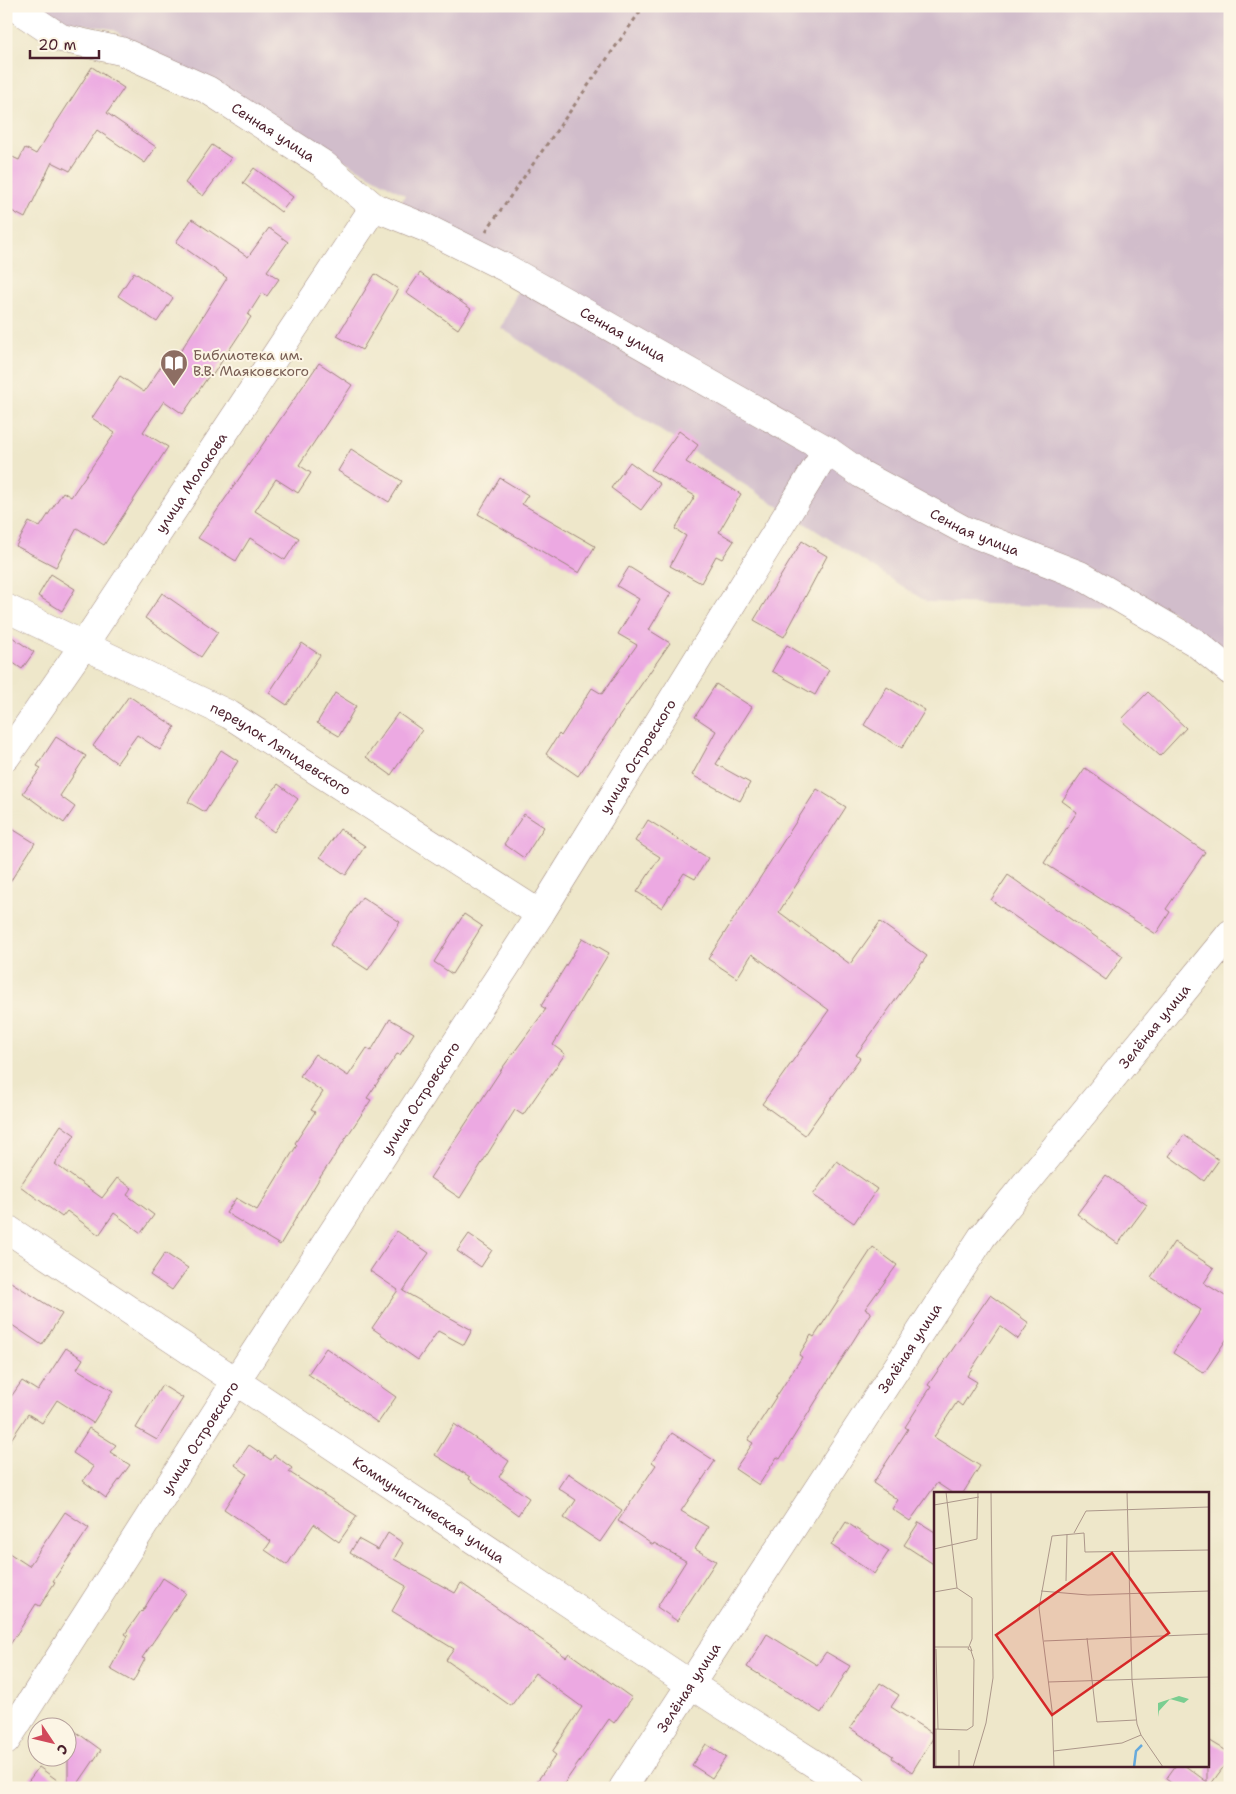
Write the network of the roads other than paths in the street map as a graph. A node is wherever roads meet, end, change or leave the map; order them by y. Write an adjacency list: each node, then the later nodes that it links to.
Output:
1 (13, 6): 2 (street, Сенная улица)
2 (374, 207): 3 (street, Сенная улица); 5 (street, улица Молокова)
3 (827, 450): 6 (street, Сенная улица); 8 (street, улица Островского)
4 (6, 608): 5 (street, переулок Ляпидевского)
5 (83, 646): 7 (street, улица Молокова); 8 (street, переулок Ляпидевского)
6 (1230, 671)
7 (6, 757)
8 (540, 914): 11 (street, улица Островского)
9 (1230, 934): 12 (street, Зелёная улица)
10 (6, 1228): 11 (street, Коммунистическая улица)
11 (236, 1381): 12 (street, Коммунистическая улица); 13 (street, улица Островского)
12 (690, 1684): 14 (street, Зелёная улица); 15 (street, Коммунистическая улица)
13 (6, 1741)
14 (623, 1788)
15 (852, 1788)

